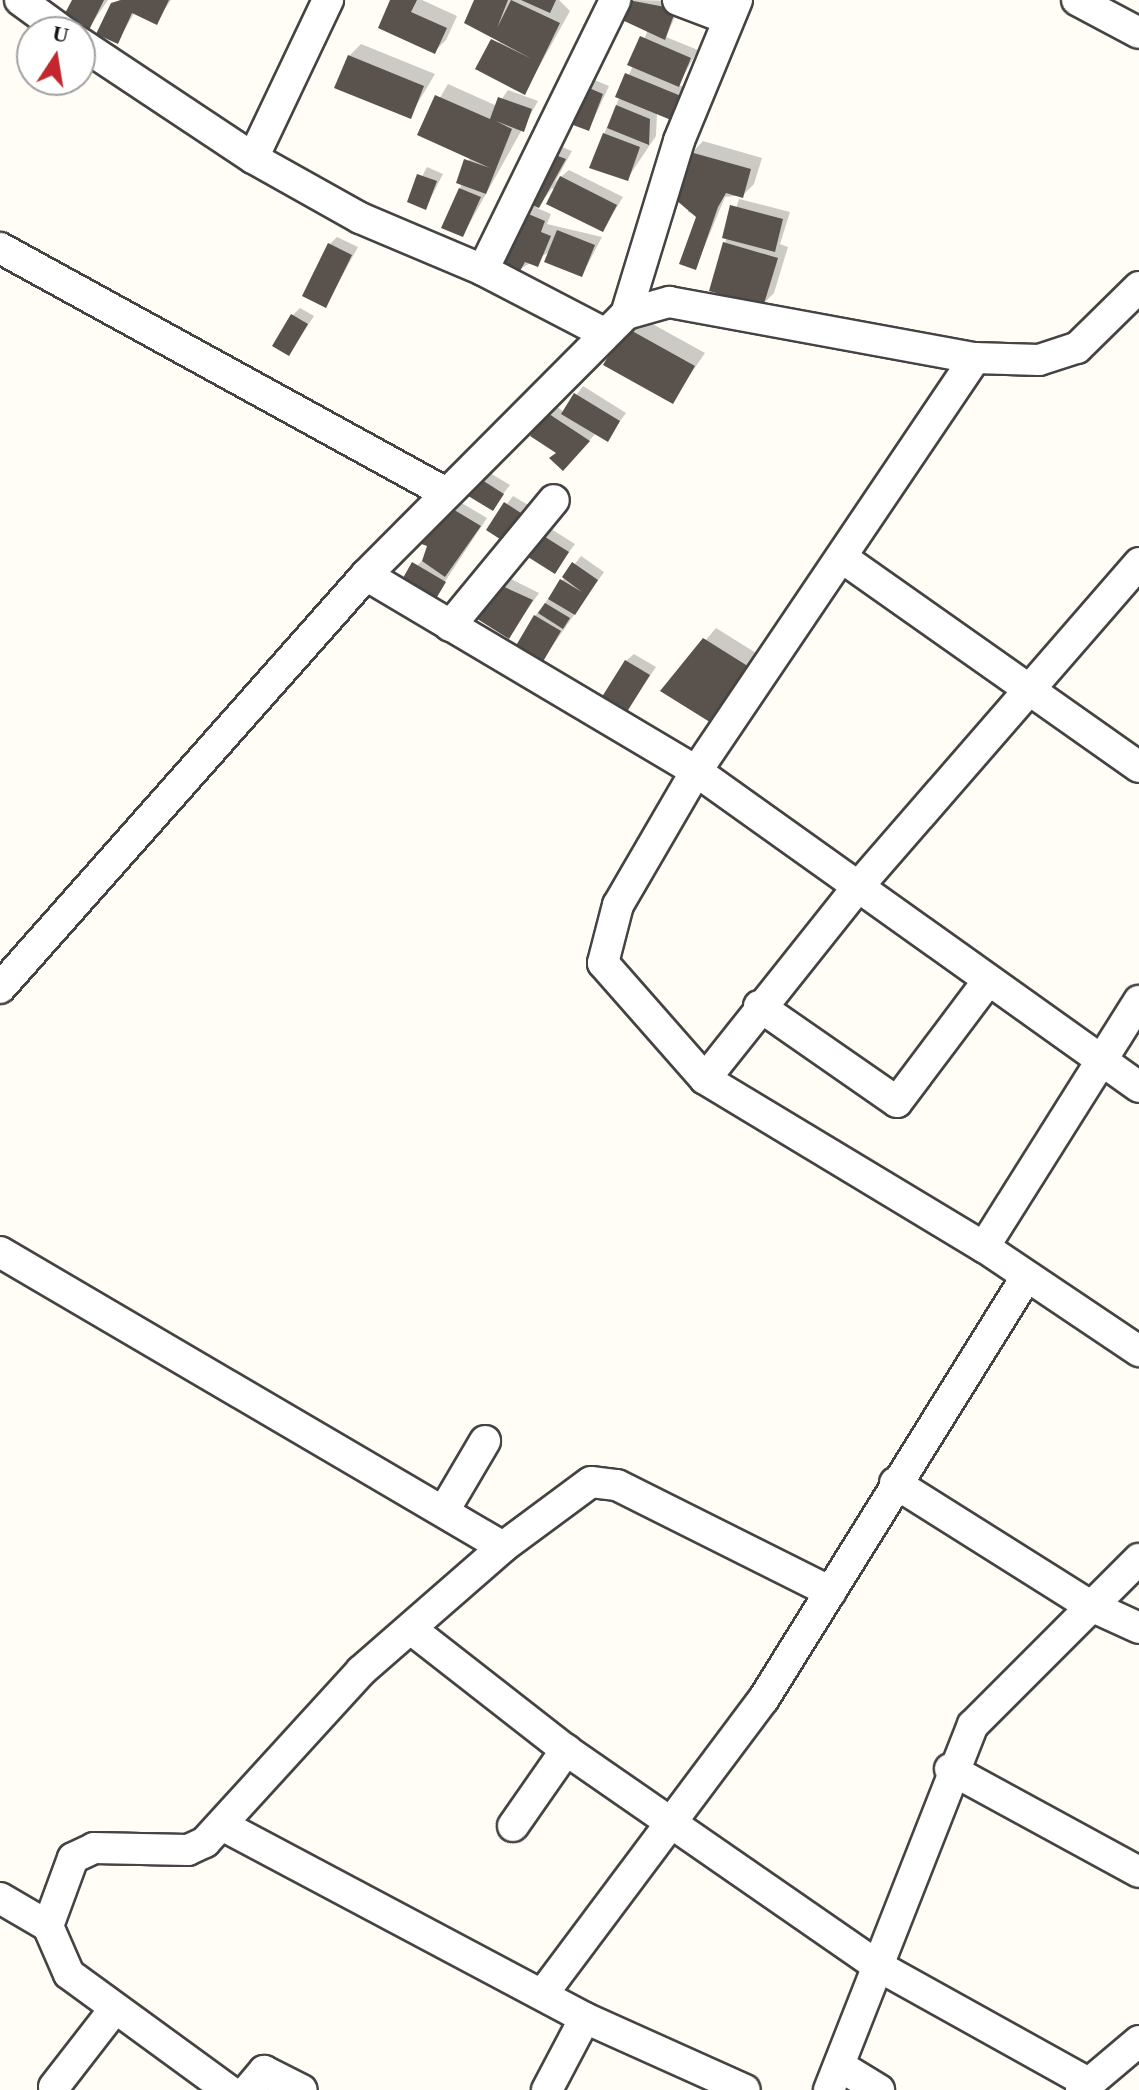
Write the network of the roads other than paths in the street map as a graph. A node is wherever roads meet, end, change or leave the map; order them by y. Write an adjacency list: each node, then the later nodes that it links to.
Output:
1 (20, 0): 7 (street)
2 (328, 0): 10 (street)
3 (615, 0): 12 (street)
4 (678, 0): 6 (street)
5 (1082, 1): 8 (street)
6 (732, 9): 15 (street)
7 (42, 16)
8 (1139, 33)
9 (96, 54): 10 (street)
10 (253, 158): 12 (street)
11 (0, 248): 17 (street)
12 (483, 270): 15 (street)
13 (1139, 287): 14 (street)
14 (1128, 316): 16 (street)
15 (615, 324): 16 (street); 17 (street)
16 (975, 358): 19 (street)
17 (446, 493): 21 (street)
18 (554, 500): 22 (street)
19 (844, 559): 23 (street); 25 (street)
20 (1139, 563): 23 (street)
21 (366, 575): 22 (street); 28 (street)
22 (450, 626): 25 (street)
23 (1030, 689): 24 (street); 26 (street)
24 (1139, 767)
25 (696, 771): 26 (street); 32 (street)
26 (856, 889): 27 (street); 30 (street)
27 (988, 981): 30 (street); 31 (street)
28 (0, 988)
29 (1139, 1001): 31 (street)
30 (759, 1006): 32 (street)
31 (1103, 1062): 33 (street); 34 (street)
32 (705, 1079): 34 (street)
33 (1139, 1087)
34 (984, 1247): 36 (street)
35 (0, 1252): 40 (street)
36 (1025, 1279): 37 (street); 39 (street)
37 (1139, 1351)
38 (485, 1441): 40 (street)
39 (895, 1483): 43 (street); 44 (street)
40 (445, 1509): 41 (street)
41 (503, 1547): 43 (street); 46 (street)
42 (1139, 1559): 44 (street)
43 (831, 1592): 50 (street)
44 (1089, 1605): 45 (street); 48 (street)
45 (1139, 1628)
46 (411, 1629): 47 (street); 49 (street)
47 (566, 1750): 50 (street); 51 (street)
48 (950, 1769): 52 (street); 55 (street)
49 (222, 1825): 54 (street); 56 (street)
50 (671, 1825): 55 (street); 56 (street)
51 (513, 1826)
52 (1139, 1872)
53 (0, 1898): 54 (street)
54 (48, 1926): 57 (street)
55 (878, 1966): 60 (street); 63 (street)
56 (545, 1991): 58 (street)
57 (113, 2011): 62 (street); 64 (street)
58 (585, 2018): 61 (street); 67 (street)
59 (1139, 2041): 63 (street)
60 (834, 2078): 69 (street)
61 (702, 2082): 68 (street)
62 (54, 2087)
63 (1084, 2087)
64 (228, 2090)
65 (248, 2090): 66 (street)
66 (302, 2090)
67 (547, 2090)
68 (745, 2090)
69 (879, 2090)

